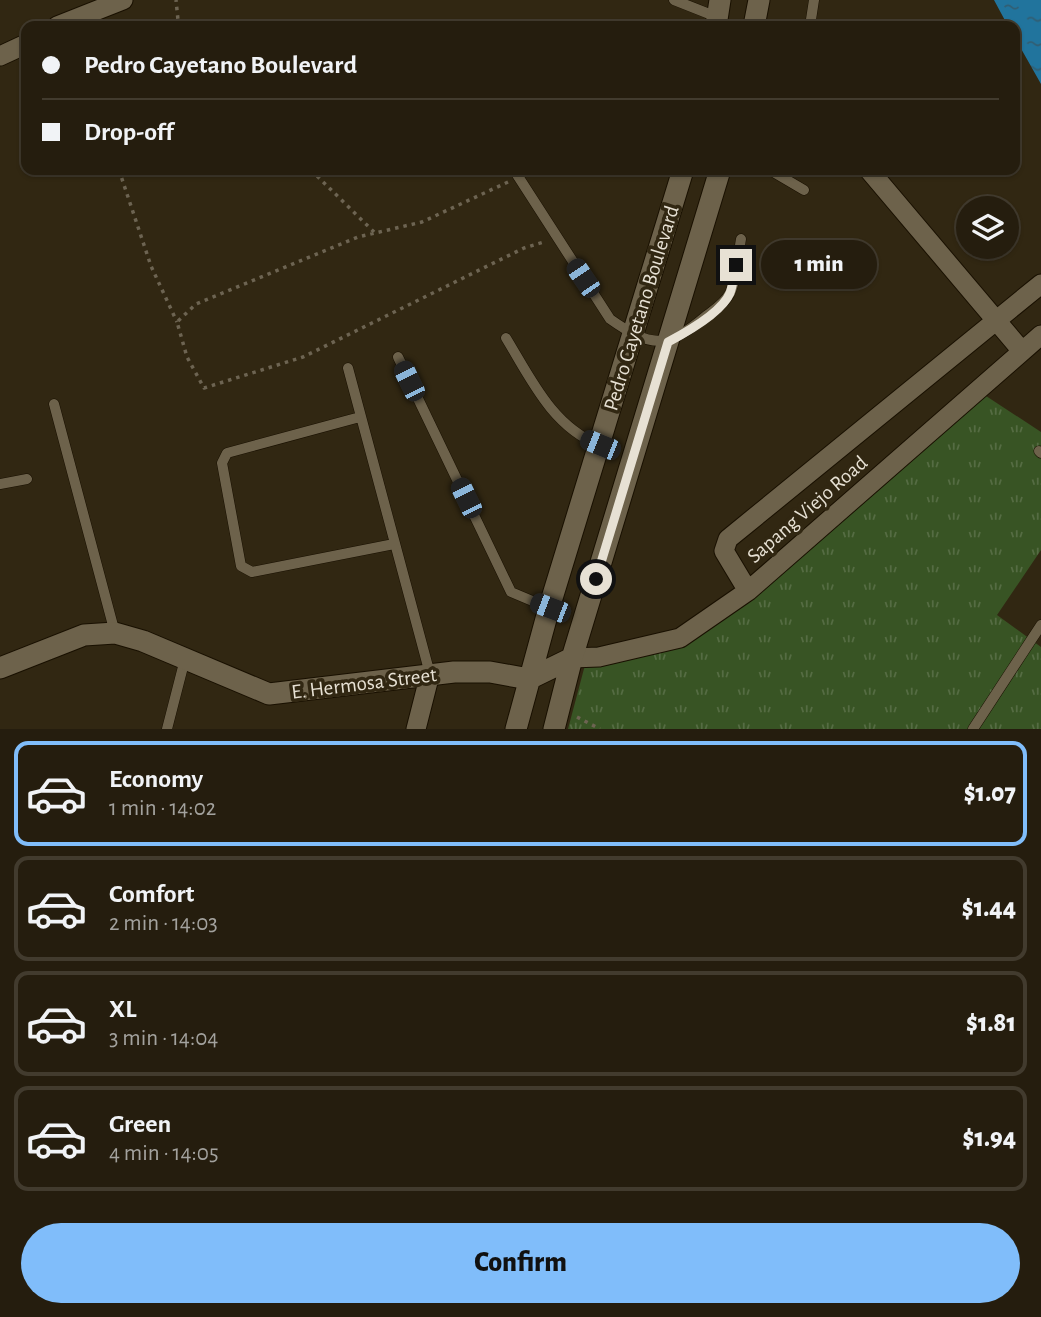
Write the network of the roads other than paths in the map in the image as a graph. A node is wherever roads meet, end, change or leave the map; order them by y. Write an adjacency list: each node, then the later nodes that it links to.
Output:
1 (123, 0): 6 (street)
2 (674, 0): 5 (lane)
3 (759, 0): 7 (main road)
4 (814, 0): 8 (lane)
5 (718, 15)
6 (70, 21)
7 (755, 21)
8 (811, 21)
9 (21, 46): 10 (street)
10 (0, 56)
11 (518, 175): 20 (lane)
12 (682, 175): 20 (main road, Pedro Cayetano Boulevard)
13 (718, 175): 23 (main road, Pedro Cayetano Boulevard)
14 (779, 175): 16 (lane)
15 (873, 175): 19 (street)
16 (804, 190)
17 (741, 239): 23 (lane)
18 (1041, 284): 19 (street)
19 (995, 319): 24 (street); 33 (street)
20 (634, 335): 23 (lane); 29 (main road, Pedro Cayetano Boulevard)
21 (1041, 335): 24 (street, Sapang Viejo Road)
22 (506, 338): 29 (lane)
23 (668, 342): 37 (main road, Pedro Cayetano Boulevard)
24 (1022, 351): 33 (street, Sapang Viejo Road)
25 (398, 357): 34 (lane)
26 (348, 368): 28 (lane)
27 (54, 404): 36 (lane)
28 (360, 417): 32 (lane); 32 (lane)
29 (600, 445): 34 (main road, Pedro Cayetano Boulevard)
30 (27, 479): 31 (lane)
31 (0, 484)
32 (394, 544): 40 (lane)
33 (748, 591): 37 (street, Sapang Viejo Road)
34 (550, 608): 41 (main road, Pedro Cayetano Boulevard)
35 (1041, 625): 46 (lane)
36 (115, 633): 38 (main road, E. Hermosa Street); 39 (main road, E. Hermosa Street)
37 (572, 657): 41 (main road); 45 (main road, Pedro Cayetano Boulevard)
38 (185, 659): 40 (main road, E. Hermosa Street); 42 (lane)
39 (0, 668)
40 (430, 674): 41 (main road, E. Hermosa Street); 43 (street)
41 (529, 679): 44 (main road, Pedro Cayetano Boulevard)
42 (167, 729)
43 (416, 729)
44 (516, 729)
45 (554, 729)
46 (972, 729)

